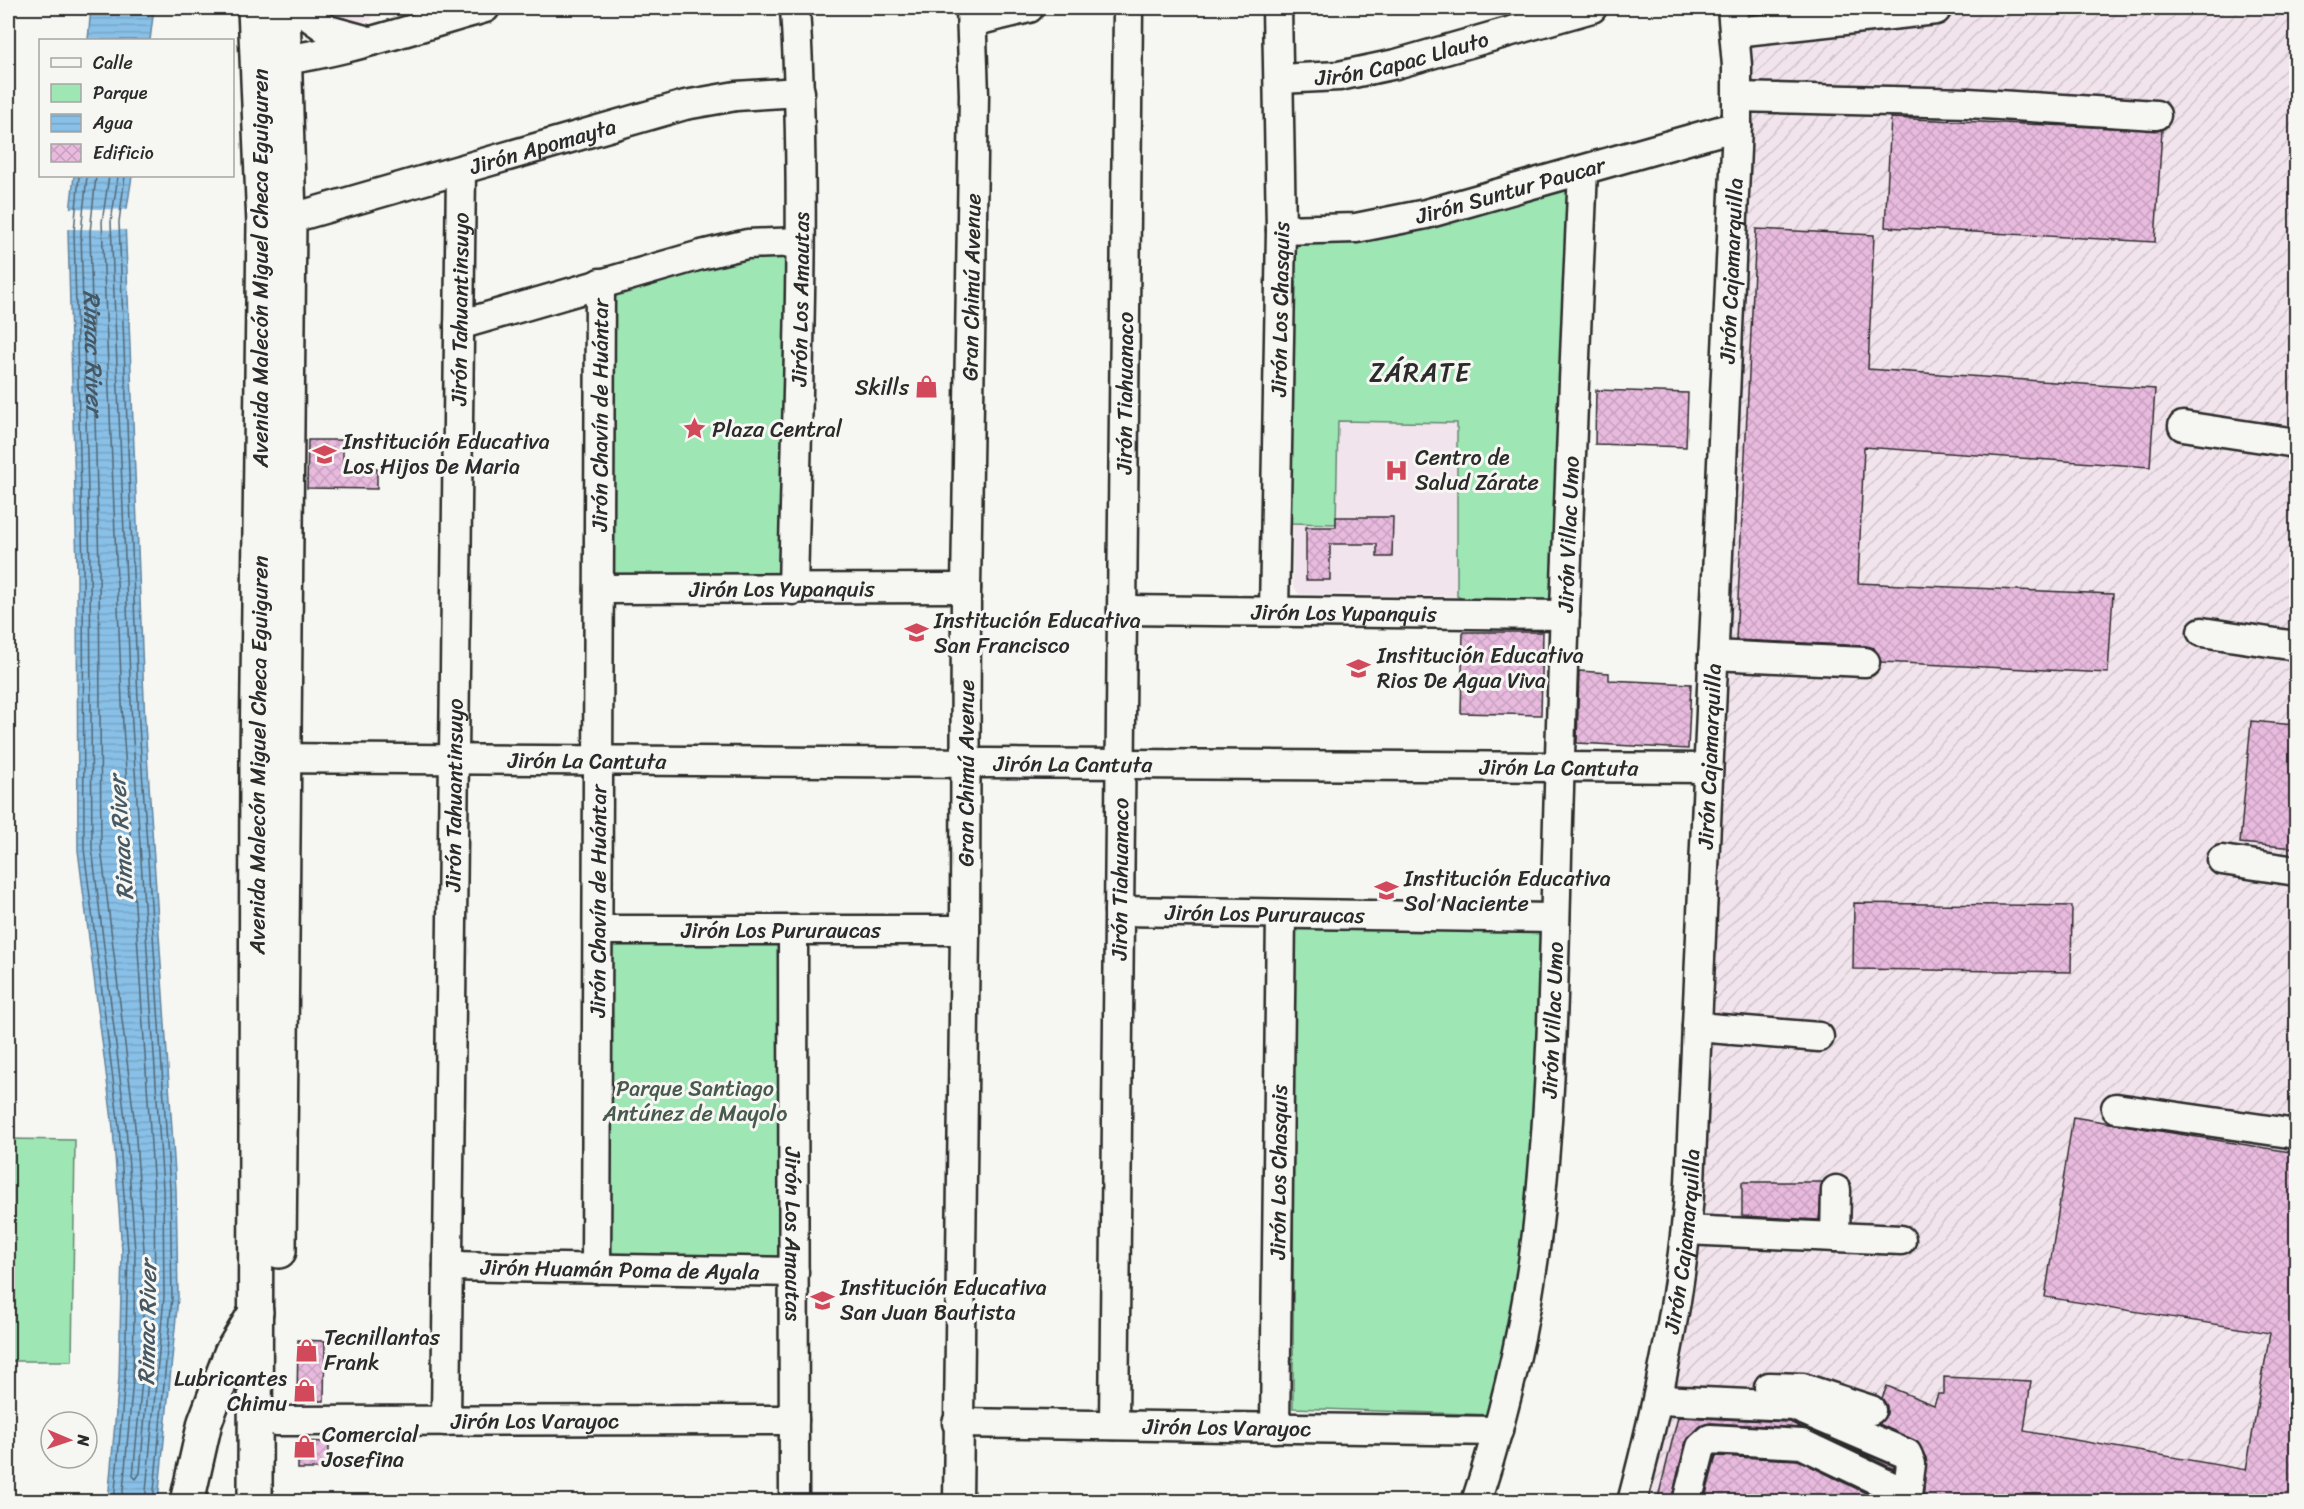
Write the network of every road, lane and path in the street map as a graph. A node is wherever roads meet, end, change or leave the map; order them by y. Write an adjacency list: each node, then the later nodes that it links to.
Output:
1 (255, 8): 14 (main road, Avenida Malecón Miguel Checa Eguiguren)
2 (283, 8): 14 (main road, Avenida Malecón Miguel Checa Eguiguren)
3 (297, 8): 13 (street)
4 (484, 8): 13 (street)
5 (795, 8): 16 (street, Jirón Los Amautas)
6 (1029, 8): 11 (street)
7 (1128, 8): 32 (street, Jirón Tiahuanaco)
8 (1277, 8): 15 (street, Jirón Los Chasquis)
9 (1592, 8): 15 (street, Jirón Capac Llauto)
10 (1936, 10): 12 (street)
11 (971, 15): 29 (street, Gran Chimú Avenue)
12 (1733, 20): 17 (street, Jirón Cajamarquilla)
13 (370, 41): 14 (street)
14 (273, 62): 22 (main road, Avenida Malecón Miguel Checa Eguiguren); 39 (main road, Avenida Malecón Miguel Checa Eguiguren)
15 (1280, 79): 23 (street, Jirón Los Chasquis)
16 (800, 92): 21 (street, Jirón Apomayta); 24 (street, Jirón Los Amautas)
17 (1737, 97): 18 (street); 19 (street, Jirón Cajamarquilla)
18 (2156, 115)
19 (1737, 126): 20 (street, Jirón Suntur Paucar); 37 (street, Jirón Cajamarquilla)
20 (1583, 170): 23 (street, Jirón Suntur Paucar); 34 (street, Jirón Villac Umo)
21 (461, 171): 22 (street, Jirón Apomayta); 26 (street, Jirón Tahuantinsuyo)
22 (289, 219): 39 (main road, Avenida Malecón Miguel Checa Eguiguren)
23 (1281, 230): 33 (street, Jirón Los Chasquis)
24 (800, 242): 25 (street); 31 (street, Jirón Los Amautas)
25 (600, 283): 26 (street); 30 (street, Jirón Chavín de Huántar)
26 (459, 326): 40 (street, Jirón Tahuantinsuyo)
27 (2183, 426): 28 (street)
28 (2296, 444)
29 (966, 588): 31 (street, Jirón Los Yupanquis); 42 (street, Gran Chimú Avenue)
30 (599, 589): 31 (street, Jirón Los Yupanquis); 41 (street, Jirón Chavín de Huántar)
31 (793, 590)
32 (1122, 610): 33 (street, Jirón Los Yupanquis); 43 (street, Jirón Tiahuanaco)
33 (1274, 611): 34 (street, Jirón Los Yupanquis)
34 (1565, 615): 44 (street, Jirón Villac Umo)
35 (2202, 632): 36 (street)
36 (2296, 646)
37 (1713, 655): 38 (street); 45 (street, Jirón Cajamarquilla)
38 (1865, 662)
39 (271, 758): 40 (street, Jirón La Cantuta); 65 (main road, Avenida Malecón Miguel Checa Eguiguren); 69 (main road, Avenida Malecón Miguel Checa Eguiguren)
40 (454, 759): 41 (street, Jirón La Cantuta); 62 (street, Jirón Tahuantinsuyo)
41 (598, 760): 42 (street, Jirón La Cantuta); 51 (street, Jirón Chavín de Huántar)
42 (966, 763): 43 (street, Jirón La Cantuta); 52 (street, Gran Chimú Avenue)
43 (1121, 764): 44 (street, Jirón La Cantuta); 48 (street, Jirón Tiahuanaco)
44 (1559, 767): 45 (street, Jirón La Cantuta); 50 (street, Jirón Villac Umo)
45 (1708, 768): 54 (street, Jirón Cajamarquilla)
46 (2222, 860): 47 (street)
47 (2296, 871)
48 (1119, 911): 49 (street, Jirón Los Pururaucas); 72 (street, Jirón Tiahuanaco)
49 (1281, 914): 50 (street, Jirón Los Pururaucas); 73 (street, Jirón Los Chasquis)
50 (1555, 918): 74 (street, Jirón Villac Umo)
51 (598, 930): 53 (street, Jirón Los Pururaucas); 63 (street, Jirón Chavín de Huántar)
52 (965, 930): 53 (street, Jirón Los Pururaucas); 71 (street, Gran Chimú Avenue)
53 (793, 931): 64 (street, Jirón Los Amautas)
54 (1697, 1027): 55 (street); 59 (street, Jirón Cajamarquilla)
55 (1819, 1037)
56 (2116, 1108): 57 (street)
57 (2296, 1134)
58 (1836, 1190): 60 (street)
59 (1686, 1230): 60 (street); 66 (street, Jirón Cajamarquilla)
60 (1835, 1237): 61 (street)
61 (1901, 1240)
62 (448, 1266): 63 (street, Jirón Huamán Poma de Ayala); 70 (street, Jirón Tahuantinsuyo)
63 (596, 1269): 64 (street, Jirón Huamán Poma de Ayala)
64 (794, 1272): 68 (street, Jirón Los Amautas)
65 (256, 1312): 76 (main road); 77 (main road, Avenida Malecón Miguel Checa Eguiguren)
66 (1660, 1392): 67 (street); 75 (street); 82 (street, Jirón Cajamarquilla)
67 (1871, 1410)
68 (794, 1420): 70 (street, Jirón Los Varayoc); 79 (street, Jirón Los Amautas)
69 (277, 1421): 70 (street, Jirón Los Varayoc); 78 (main road, Avenida Malecón Miguel Checa Eguiguren)
70 (446, 1421)
71 (957, 1423): 72 (street, Jirón Los Varayoc); 80 (street, Gran Chimú Avenue)
72 (1114, 1425): 73 (street, Jirón Los Varayoc)
73 (1275, 1428): 74 (street, Jirón Los Varayoc)
74 (1498, 1431): 81 (street, Jirón Villac Umo)
75 (1907, 1498): 83 (street)
76 (187, 1502)
77 (255, 1502)
78 (277, 1502)
79 (794, 1502)
80 (958, 1502)
81 (1476, 1502)
82 (1632, 1502)
83 (1688, 1502)

